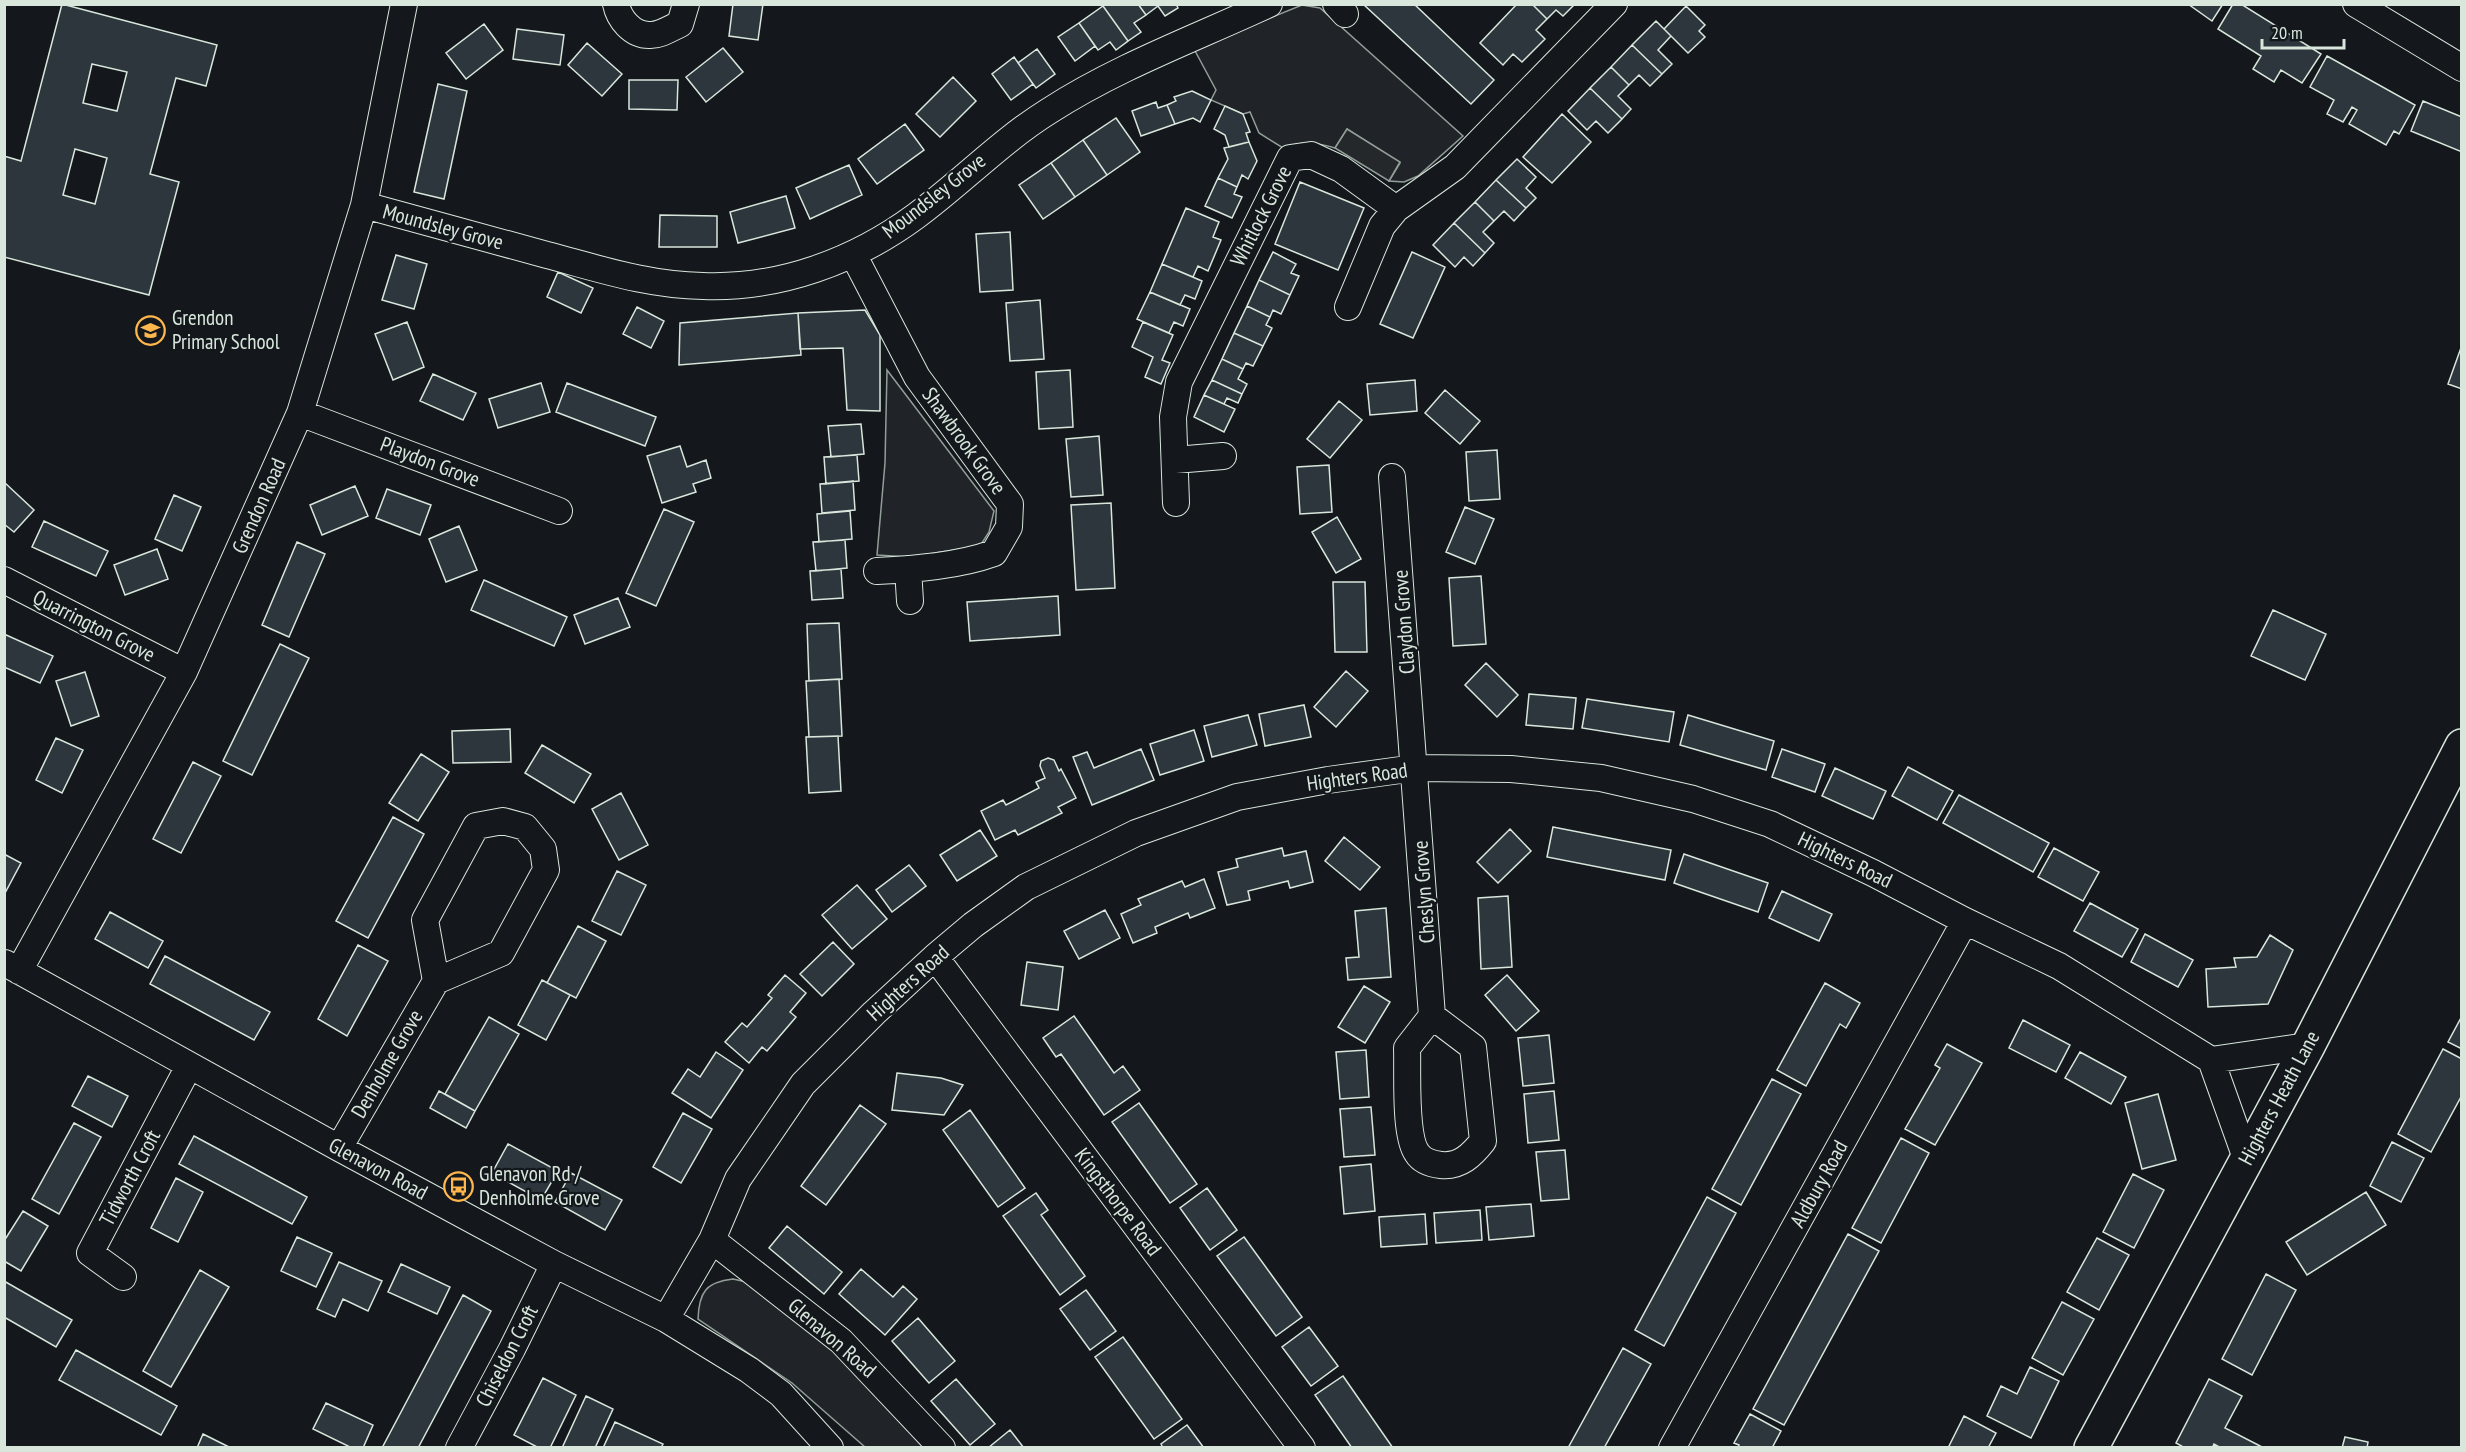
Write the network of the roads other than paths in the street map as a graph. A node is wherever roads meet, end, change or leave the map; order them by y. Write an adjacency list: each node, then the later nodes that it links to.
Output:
1 (404, 4): 8 (street, Grendon Road)
2 (616, 4): 3 (street)
3 (686, 4)
4 (1269, 4): 10 (street, Moundsley Grove)
5 (1614, 4): 9 (street)
6 (2356, 4): 7 (street)
7 (2462, 68)
8 (364, 205): 10 (street, Moundsley Grove); 12 (street, Grendon Road)
9 (1396, 209): 11 (street); 14 (street, Whitlock Grove)
10 (853, 254): 18 (street, Shawbrook Grove)
11 (1348, 307)
12 (300, 414): 17 (street, Playdon Grove); 22 (street, Grendon Road)
13 (1223, 456): 14 (street)
14 (1174, 460): 16 (street, Whitlock Grove)
15 (1392, 477): 24 (street, Claydon Grove)
16 (1176, 504)
17 (559, 511)
18 (908, 569): 19 (street, Shawbrook Grove); 21 (street)
19 (877, 571)
20 (4, 580): 22 (street, Quarrington Grove)
21 (910, 601)
22 (184, 672): 27 (street, Grendon Road)
23 (2462, 746): 30 (street, Highters Heath Lane)
24 (1415, 768): 25 (street, Highters Road); 26 (street, Highters Road); 29 (street, Cheslyn Grove)
25 (1965, 921): 31 (street, Highters Road); 43 (street, Aldbury Road)
26 (935, 957): 35 (street, Highters Road); 42 (street, Kingsthorpe Road)
27 (12, 967): 32 (street, Glenavon Road)
28 (436, 981): 28 (street); 33 (street, Denholme Grove)
29 (1432, 1016): 29 (street)
30 (2307, 1046): 31 (street); 34 (street, Highters Heath Lane)
31 (2211, 1060): 34 (street)
32 (189, 1066): 33 (street, Glenavon Road); 37 (street, Tidworth Croft)
33 (339, 1148): 36 (street, Glenavon Road)
34 (2246, 1158): 44 (street, Highters Heath Lane)
35 (712, 1240): 38 (street, Highters Road); 41 (street, Glenavon Road)
36 (554, 1264): 38 (street, Glenavon Road); 39 (street, Chiseldon Croft)
37 (123, 1277)
38 (666, 1319): 40 (street, Glenavon Road)
39 (459, 1448)
40 (830, 1448)
41 (942, 1448)
42 (1302, 1448)
43 (1672, 1448)
44 (2091, 1448)

